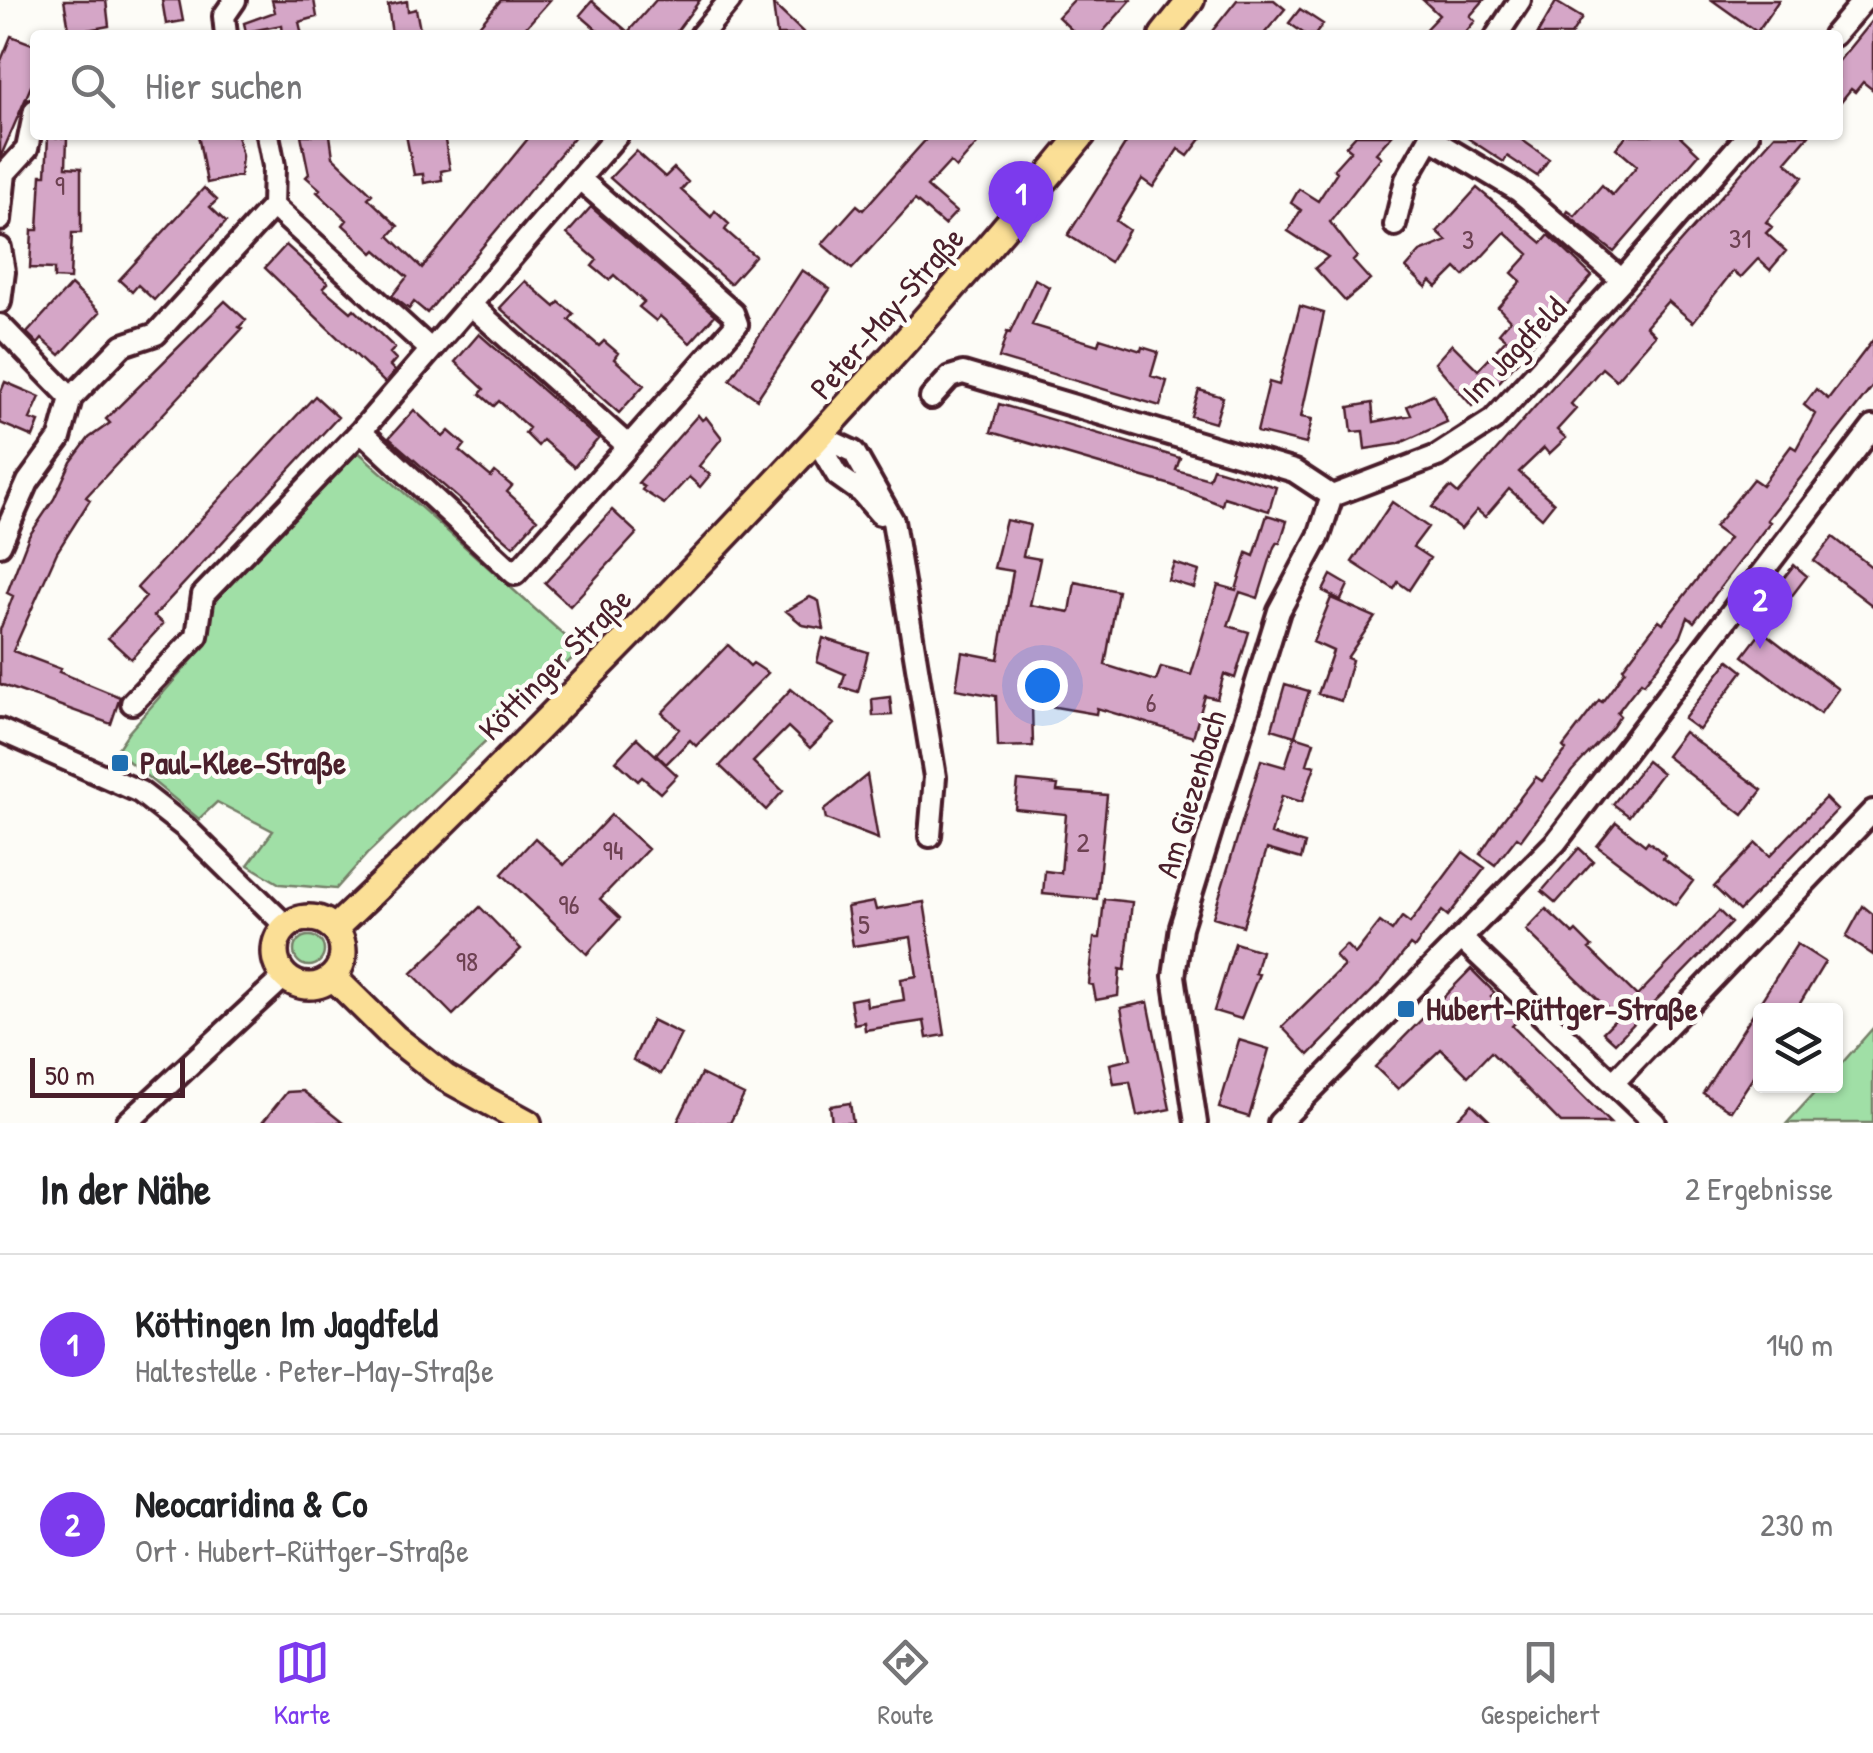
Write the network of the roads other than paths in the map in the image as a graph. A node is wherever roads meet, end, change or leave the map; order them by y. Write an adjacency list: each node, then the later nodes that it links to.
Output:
1 (235, 0): 6 (street)
2 (730, 0): 7 (street)
3 (1191, 0): 8 (main road)
4 (1520, 0): 9 (street)
5 (1869, 0): 10 (street)
6 (225, 30)
7 (705, 30)
8 (1167, 30)
9 (1500, 30)
10 (1839, 30)
11 (30, 134): 20 (street)
12 (269, 140): 19 (street)
13 (613, 140): 18 (street)
14 (1078, 140): 32 (main road, Peter-May-Straße)
15 (1429, 140): 21 (street)
16 (1437, 140): 23 (street)
17 (1744, 140): 23 (street, Im Jagdfeld)
18 (580, 179): 25 (street); 33 (street)
19 (273, 206): 27 (street); 28 (street)
20 (0, 220)
21 (1395, 226)
22 (0, 248): 24 (street)
23 (1622, 280): 34 (street, Im Jagdfeld)
24 (0, 302)
25 (472, 306): 27 (street); 33 (street)
26 (0, 325): 28 (street)
27 (431, 350): 31 (street)
28 (71, 398): 35 (street)
29 (931, 398): 34 (street)
30 (1873, 426): 42 (street)
31 (361, 431): 33 (street); 36 (street)
32 (817, 441): 39 (street); 41 (main road, Köttinger Straße)
33 (628, 446)
34 (1332, 496): 48 (street, Am Giezenbach)
35 (0, 545)
36 (132, 703)
37 (0, 730): 40 (street)
38 (1873, 811): 45 (street)
39 (930, 836)
40 (286, 927): 41 (main road); 43 (main road)
41 (334, 929): 44 (main road)
42 (1462, 938): 45 (street); 49 (street)
43 (285, 976): 44 (main road); 46 (street)
44 (333, 976): 47 (main road)
45 (1613, 1083): 50 (street)
46 (127, 1123)
47 (528, 1123)
48 (1196, 1123)
49 (1279, 1123)
50 (1656, 1123)

